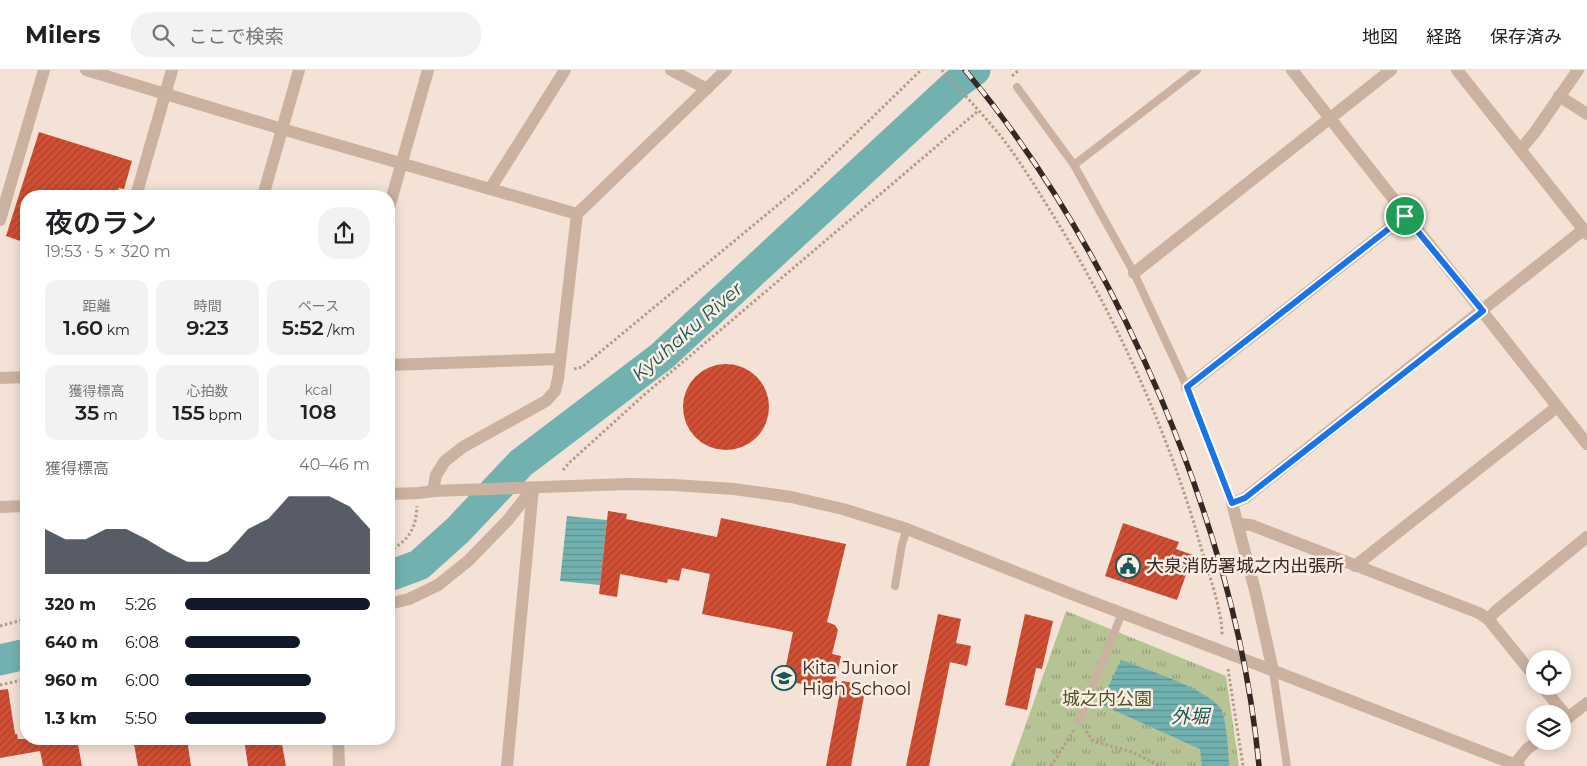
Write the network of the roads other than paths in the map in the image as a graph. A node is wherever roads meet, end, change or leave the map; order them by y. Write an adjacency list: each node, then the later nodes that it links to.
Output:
1 (44, 70): 30 (street)
2 (86, 70): 16 (street)
3 (172, 70): 16 (street)
4 (299, 70): 20 (street)
5 (428, 70): 22 (street)
6 (565, 70): 24 (street)
7 (671, 70): 15 (street)
8 (726, 70): 15 (street)
9 (1196, 70): 23 (lane)
10 (1292, 70): 19 (street)
11 (1391, 70): 19 (street)
12 (1457, 70): 21 (street)
13 (1578, 70): 17 (street)
14 (1017, 87): 23 (lane)
15 (707, 89): 28 (street)
16 (166, 94): 20 (street); 25 (street)
17 (1559, 96): 18 (street); 21 (street)
18 (1587, 114)
19 (1330, 118): 29 (street); 32 (street)
20 (282, 129): 22 (street); 26 (street)
21 (1521, 149): 31 (street)
22 (401, 164): 24 (street); 27 (street)
23 (1074, 166): 32 (lane)
24 (490, 189): 28 (street)
25 (138, 190)
26 (265, 190)
27 (394, 190)
28 (577, 214): 34 (street)
29 (1405, 216): 33 (street); 38 (street)
30 (0, 220)
31 (1585, 232): 33 (street)
32 (1134, 273): 38 (lane)
33 (1483, 311): 39 (street); 44 (street)
34 (560, 359): 35 (street); 42 (street)
35 (395, 365)
36 (20, 377): 37 (street)
37 (0, 378)
38 (1187, 387): 44 (lane)
39 (1557, 407): 40 (street); 50 (street)
40 (1587, 444)
41 (533, 488): 42 (street); 48 (street); 52 (street); 64 (street)
42 (433, 491): 43 (street)
43 (395, 494)
44 (1232, 503): 47 (street)
45 (20, 506): 46 (street)
46 (0, 507)
47 (1238, 524): 50 (street); 56 (street)
48 (908, 530): 51 (lane); 53 (street)
49 (1587, 537): 54 (street)
50 (1355, 566): 54 (street)
51 (895, 586)
52 (395, 602)
53 (1122, 613): 56 (street); 59 (lane)
54 (1488, 619): 55 (street)
55 (1526, 666)
56 (1273, 671): 62 (street); 65 (lane)
57 (1587, 703): 58 (street)
58 (1571, 715)
59 (1079, 721)
60 (338, 745): 63 (street)
61 (1526, 750): 62 (street)
62 (1515, 765)
63 (339, 766)
64 (507, 766)
65 (1287, 766)

